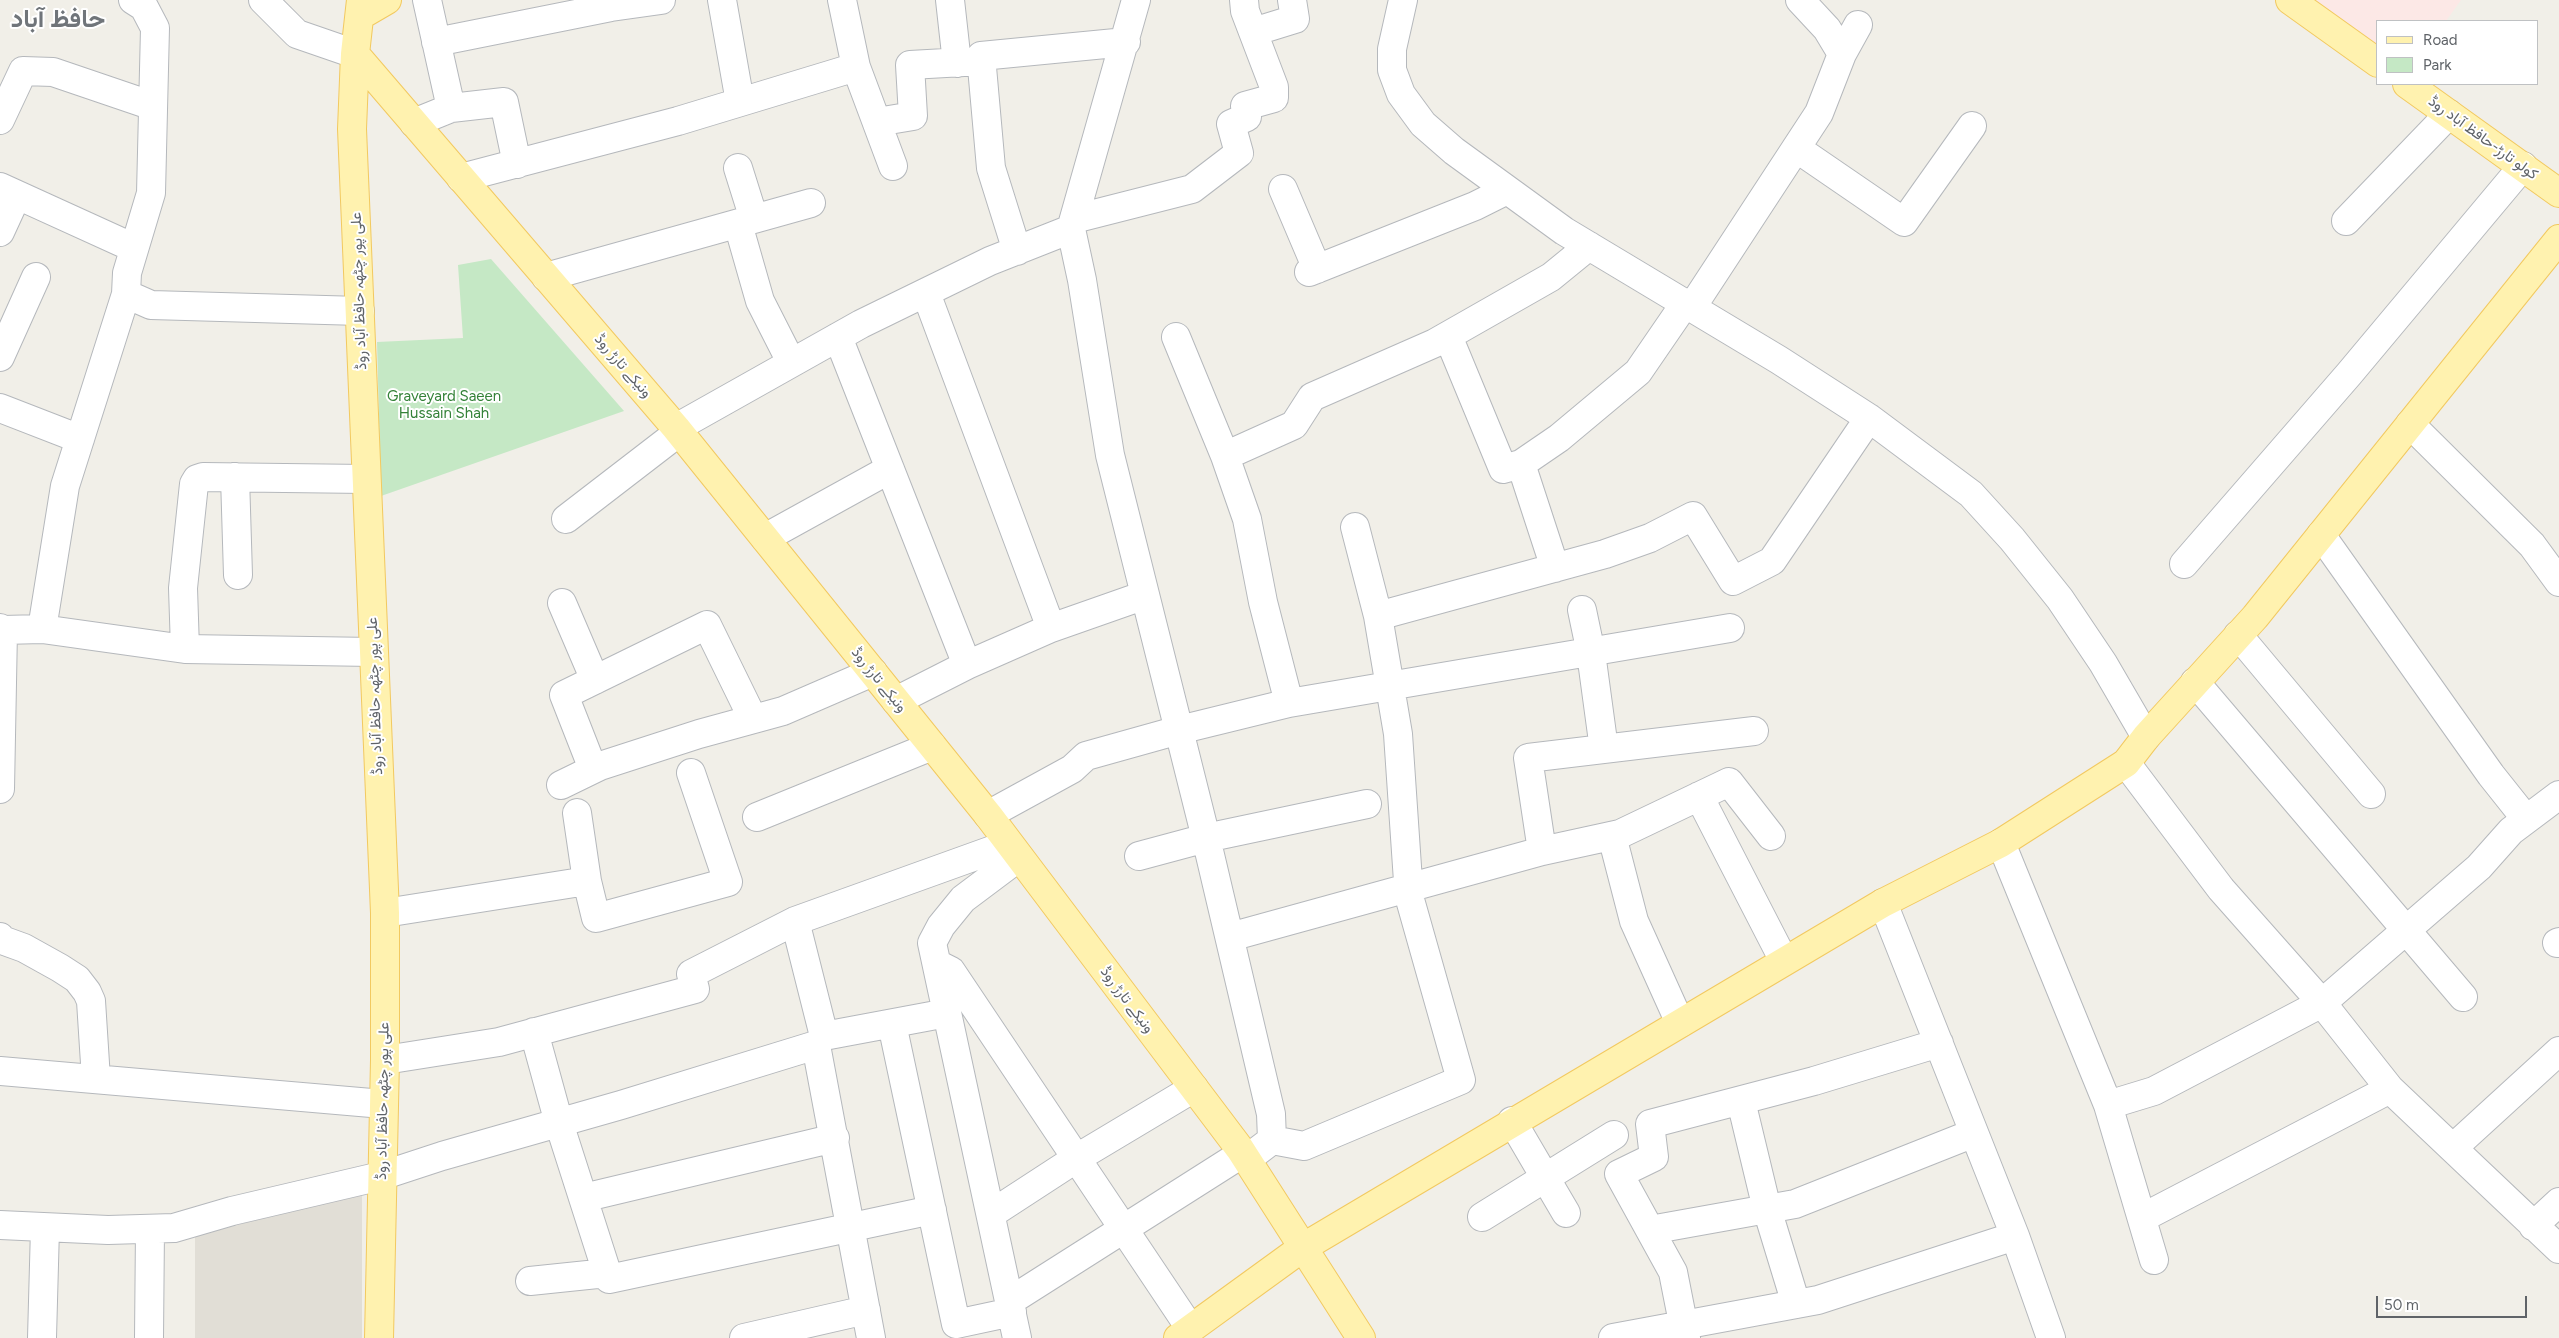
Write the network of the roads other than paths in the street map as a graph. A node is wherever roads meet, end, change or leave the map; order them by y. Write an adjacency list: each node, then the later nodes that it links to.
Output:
1 (133, 0): 27 (street)
2 (263, 0): 20 (street)
3 (387, 0): 15 (main road)
4 (427, 0): 18 (street)
5 (661, 0): 18 (street)
6 (722, 0): 26 (street)
7 (842, 0): 24 (street)
8 (950, 0): 22 (street)
9 (1136, 0): 19 (street)
10 (1244, 0): 17 (street)
11 (1292, 0): 17 (street)
12 (1403, 0): 41 (street)
13 (1800, 0): 21 (street)
14 (2290, 0): 23 (main road)
15 (364, 5): 20 (main road, علی پور چٹھہ حافظ آباد روڈ)
16 (1858, 25): 21 (street)
17 (1253, 32): 47 (street)
18 (436, 42): 28 (street)
19 (1126, 42): 22 (street); 47 (street)
20 (355, 54): 32 (main road, ونیکے تارڑ روڈ); 58 (main road, علی پور چٹھہ حافظ آباد روڈ)
21 (1842, 54): 34 (street)
22 (969, 62): 31 (street); 52 (street)
23 (2376, 62)
24 (856, 67): 26 (street); 31 (street)
25 (2408, 85): 29 (main road, کولو تارڑ-حافظ آباد روڈ)
26 (740, 102): 35 (street)
27 (153, 106): 30 (street); 51 (street)
28 (451, 108): 32 (street); 35 (street)
29 (2449, 114): 37 (main road, کولو تارڑ-حافظ آباد روڈ); 45 (street)
30 (0, 120)
31 (877, 122): 36 (street)
32 (414, 123): 39 (main road, ونیکے تارڑ روڈ)
33 (1972, 126): 34 (street)
34 (1796, 148): 57 (street)
35 (517, 164): 39 (street)
36 (893, 166)
37 (2523, 166): 43 (main road, کولو تارڑ-حافظ آباد روڈ); 78 (street)
38 (738, 168): 46 (street)
39 (462, 178): 54 (main road, ونیکے تارڑ روڈ)
40 (1283, 189): 41 (street)
41 (1507, 190): 50 (street)
42 (8, 191): 48 (street); 51 (street)
43 (2559, 193)
44 (811, 203): 46 (street)
45 (2346, 221)
46 (746, 222): 54 (street); 63 (street)
47 (1072, 224): 52 (street); 82 (street)
48 (0, 232)
49 (2559, 239): 66 (main road)
50 (1589, 246): 57 (street); 59 (street)
51 (134, 248): 56 (street)
52 (1017, 251): 55 (street)
53 (36, 277): 62 (street)
54 (546, 277): 67 (main road, ونیکے تارڑ روڈ)
55 (926, 293): 60 (street); 86 (street)
56 (126, 294): 58 (street); 68 (street)
57 (1689, 304): 65 (street); 70 (street)
58 (360, 311): 73 (main road, علی پور چٹھہ حافظ آباد روڈ)
59 (1448, 336): 69 (street); 70 (street)
60 (838, 337): 63 (street); 71 (street)
61 (1176, 337): 69 (street)
62 (0, 357)
63 (791, 362): 67 (street)
64 (0, 408): 68 (street)
65 (1869, 418): 79 (street); 105 (street)
66 (2410, 424): 76 (main road); 81 (street)
67 (678, 430): 74 (street); 77 (main road, ونیکے تارڑ روڈ)
68 (80, 440): 89 (street)
69 (1225, 456): 101 (street)
70 (1521, 464): 79 (street)
71 (890, 469): 77 (street); 94 (street)
72 (234, 477): 73 (street); 80 (street); 91 (street)
73 (366, 478): 92 (main road, علی پور چٹھہ حافظ آباد روڈ)
74 (566, 519)
75 (1354, 527): 85 (street)
76 (2321, 535): 90 (main road); 121 (street)
77 (765, 538): 95 (main road, ونیکے تارڑ روڈ)
78 (2184, 564)
79 (1555, 568): 85 (street)
80 (238, 575)
81 (2559, 582)
82 (1145, 595): 86 (street); 103 (street)
83 (562, 603): 96 (street)
84 (1582, 610): 93 (street)
85 (1378, 616): 98 (street)
86 (1051, 628): 94 (street)
87 (1730, 628): 93 (street)
88 (2, 629): 89 (street); 99 (street)
89 (42, 629): 91 (street)
90 (2238, 635): 97 (main road); 114 (street)
91 (185, 649): 92 (street)
92 (373, 652): 132 (main road, علی پور چٹھہ حافظ آباد روڈ)
93 (1591, 653): 98 (street); 107 (street)
94 (967, 665): 100 (street)
95 (873, 672): 100 (main road, ونیکے تارڑ روڈ); 102 (street)
96 (595, 680): 102 (street); 110 (street)
97 (2195, 682): 105 (main road); 134 (street)
98 (1390, 686): 101 (street); 130 (street)
99 (1, 697): 108 (street)
100 (896, 701): 106 (main road, ونیکے تارڑ روڈ)
101 (1289, 703): 103 (street)
102 (753, 719): 110 (street)
103 (1179, 730): 119 (street); 124 (street)
104 (1754, 731): 107 (street)
105 (2146, 737): 109 (main road)
106 (932, 746): 119 (main road, ونیکے تارڑ روڈ); 120 (street)
107 (1604, 749): 127 (street)
108 (0, 762): 113 (street)
109 (2126, 763): 125 (main road); 140 (street)
110 (593, 769): 112 (street)
111 (690, 773): 129 (street)
112 (561, 785)
113 (0, 789)
114 (2371, 794)
115 (2559, 794): 121 (street)
116 (1699, 796): 122 (street); 123 (street); 137 (street)
117 (1367, 804): 124 (street)
118 (577, 813): 129 (street)
119 (988, 815): 126 (main road, ونیکے تارڑ روڈ)
120 (757, 817)
121 (2526, 819): 134 (street)
122 (1612, 836): 127 (street); 142 (street)
123 (1771, 836)
124 (1206, 838): 128 (street); 136 (street)
125 (2001, 843): 131 (main road); 155 (street)
126 (1014, 850): 133 (street); 138 (street); 151 (main road, ونیکے تارڑ روڈ)
127 (1542, 851): 130 (street)
128 (1139, 856)
129 (587, 881): 132 (street)
130 (1409, 887): 136 (street); 161 (street)
131 (1883, 902): 137 (main road); 146 (street)
132 (385, 913): 148 (main road, علی پور چٹھہ حافظ آباد روڈ)
133 (795, 921): 144 (street); 145 (street)
134 (2406, 930): 139 (street); 140 (street)
135 (0, 937): 150 (street)
136 (1230, 937): 161 (street)
137 (1784, 961): 142 (main road)
138 (936, 964): 141 (street); 164 (street)
139 (2463, 997)
140 (2322, 1003): 152 (street); 155 (street)
141 (947, 1013): 143 (street); 172 (street)
142 (1680, 1023): 156 (main road)
143 (892, 1024): 145 (street); 170 (street)
144 (534, 1032): 148 (street); 157 (street)
145 (820, 1041): 157 (street); 160 (street)
146 (1938, 1043): 153 (street); 158 (street)
147 (2559, 1051): 162 (street)
148 (385, 1060): 154 (main road, علی پور چٹھہ حافظ آباد روڈ)
149 (0, 1071): 150 (street)
150 (96, 1079): 154 (street)
151 (1194, 1088): 163 (main road, ونیکے تارڑ روڈ); 164 (street)
152 (2390, 1089): 162 (street); 174 (street)
153 (1741, 1101): 169 (street); 181 (street)
154 (383, 1104): 165 (main road, علی پور چٹھہ حافظ آباد روڈ)
155 (2108, 1105): 174 (street)
156 (1512, 1121): 166 (street); 183 (main road)
157 (559, 1123): 165 (street); 167 (street)
158 (1974, 1133): 169 (street); 182 (street)
159 (1614, 1135): 166 (street)
160 (835, 1138): 167 (street); 176 (street)
161 (1272, 1140): 163 (street)
162 (2454, 1148): 177 (street)
163 (1245, 1156): 180 (street); 183 (main road, ونیکے تارڑ روڈ)
164 (1077, 1158): 172 (street); 180 (street)
165 (382, 1176): 179 (street); 195 (main road, علی پور چٹھہ حافظ آباد روڈ)
166 (1545, 1177): 171 (street); 173 (street)
167 (583, 1198): 186 (street)
168 (2559, 1202): 177 (street)
169 (1767, 1209): 181 (street); 188 (street)
170 (932, 1210): 176 (street); 190 (street)
171 (1566, 1213)
172 (991, 1214): 190 (street)
173 (1482, 1217)
174 (2142, 1218): 185 (street)
175 (0, 1225): 178 (street)
176 (851, 1226): 186 (street); 189 (street)
177 (2533, 1226): 184 (street)
178 (45, 1228): 179 (street); 193 (street)
179 (150, 1229): 194 (street)
180 (1124, 1230): 190 (street); 192 (street)
181 (1650, 1230): 191 (street)
182 (2015, 1236): 188 (street); 200 (street)
183 (1302, 1248): 192 (main road); 198 (main road, ونیکے تارڑ روڈ)
184 (2559, 1248)
185 (2154, 1260)
186 (606, 1273): 187 (street)
187 (530, 1281)
188 (1796, 1304): 191 (street)
189 (866, 1310): 196 (street); 197 (street)
190 (1013, 1317)
191 (1685, 1331): 199 (street)
192 (1184, 1333)
193 (42, 1338)
194 (149, 1338)
195 (379, 1338)
196 (744, 1338)
197 (871, 1338)
198 (1361, 1338)
199 (1613, 1338)
200 (2051, 1338)

